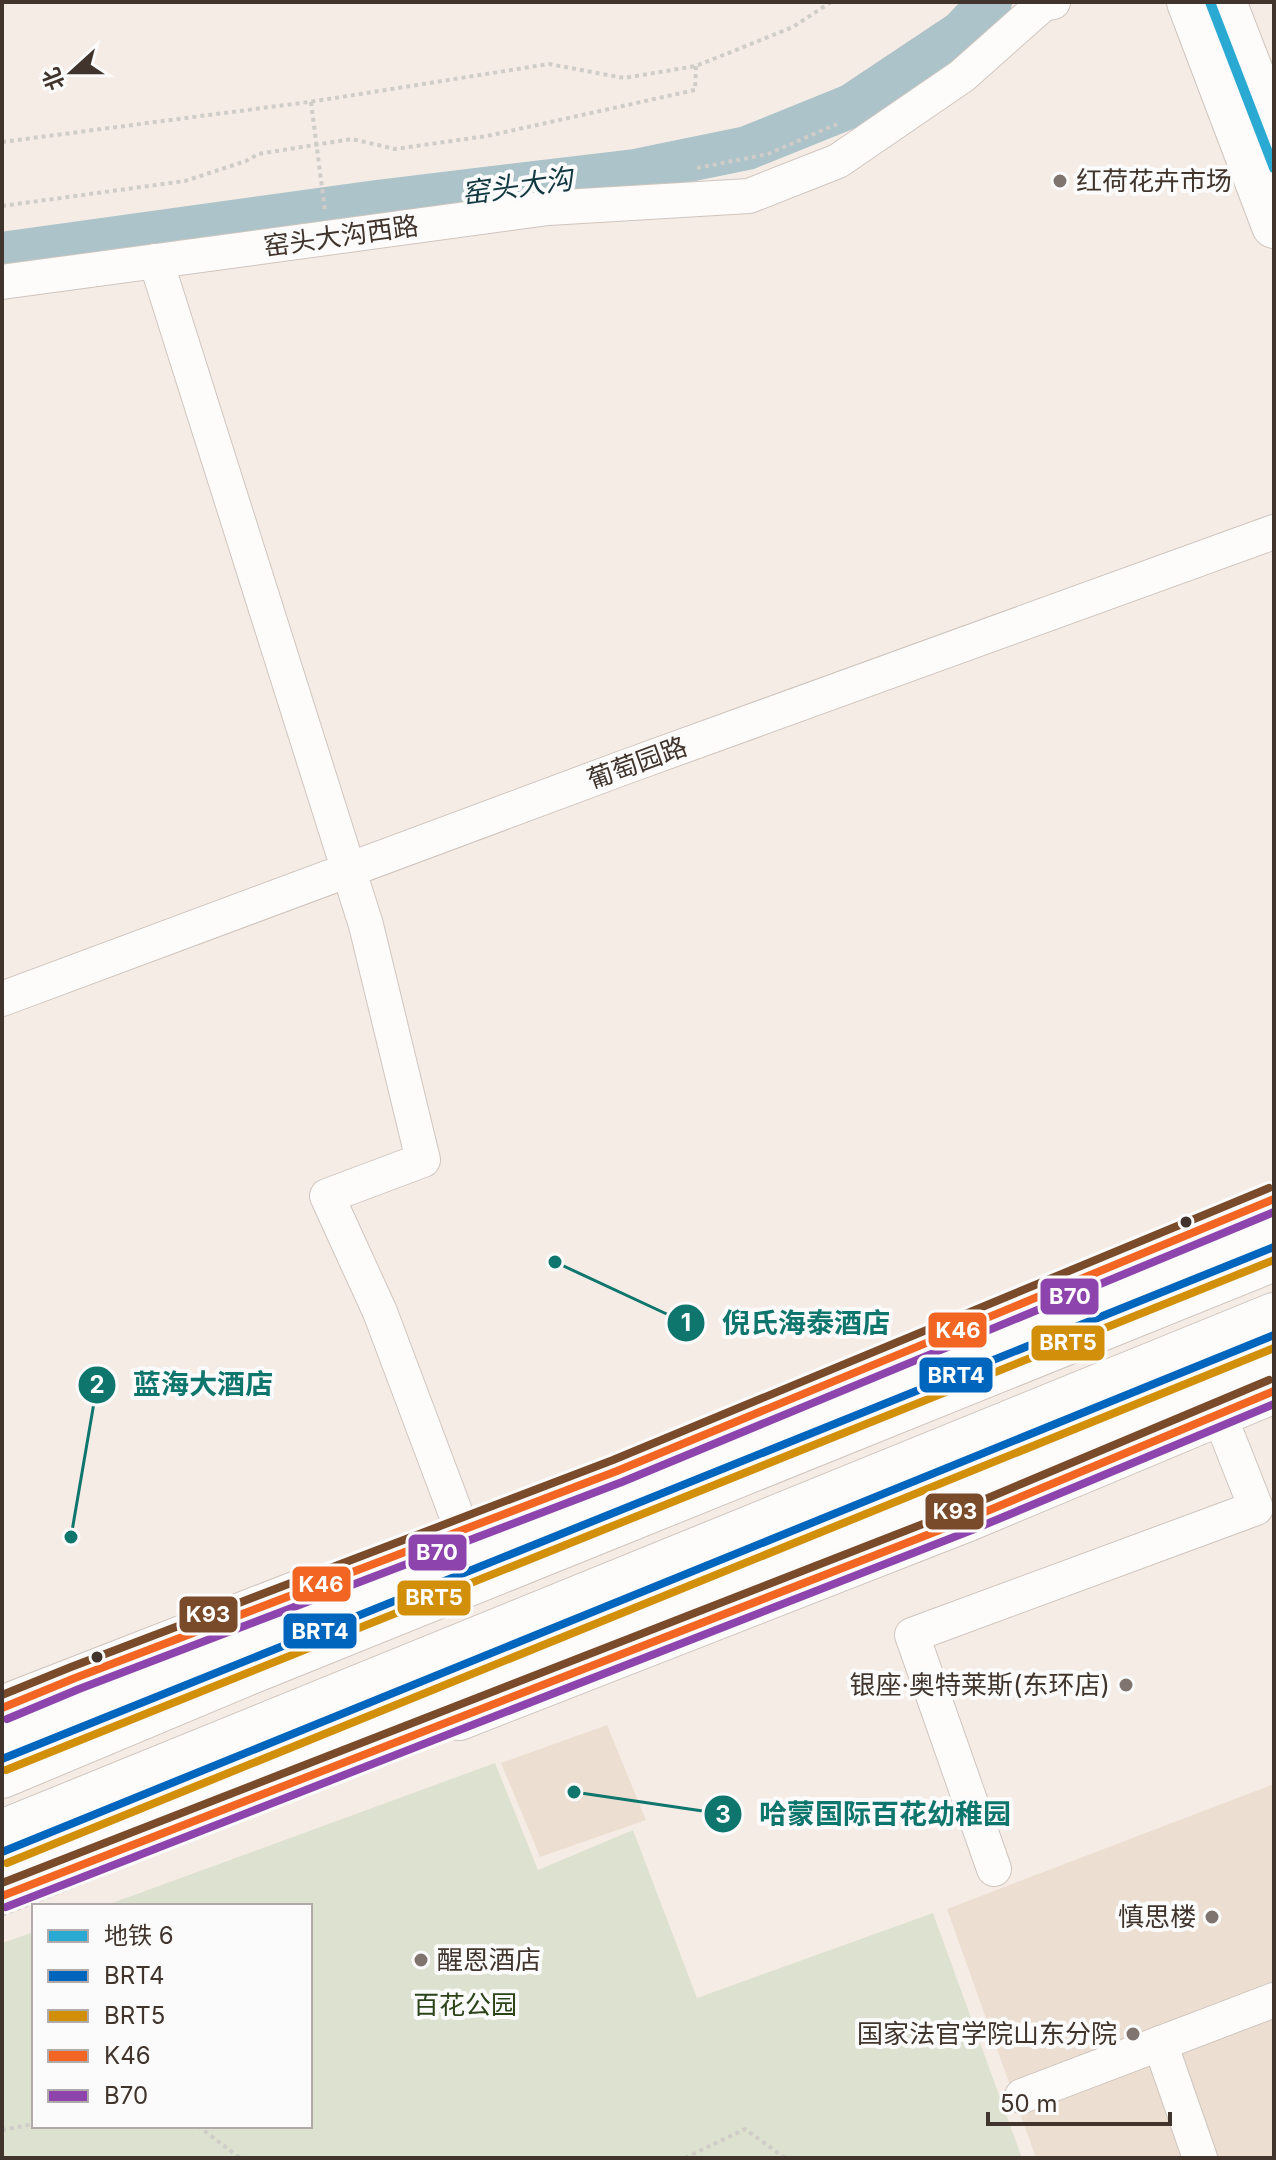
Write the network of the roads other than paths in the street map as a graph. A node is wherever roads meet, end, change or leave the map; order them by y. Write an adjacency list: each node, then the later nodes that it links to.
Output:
1 (1053, 2): 6 (street, 窑头大沟西路)
2 (1189, 2): 5 (main road)
3 (1224, 2): 4 (main road)
4 (1274, 131)
5 (1274, 226)
6 (156, 261): 7 (street, 窑头大沟西路); 9 (street)
7 (2, 282)
8 (1274, 532): 9 (street, 葡萄园路)
9 (348, 870): 10 (street, 葡萄园路); 22 (street)
10 (2, 999)
11 (1274, 1199): 15 (main road)
12 (1274, 1221): 24 (main road, bridge)
13 (1274, 1247): 16 (main road)
14 (1274, 1259): 26 (main road)
15 (1022, 1303): 16 (main road); 22 (main road)
16 (1115, 1311): 25 (main road)
17 (1274, 1315): 27 (main road)
18 (1274, 1335): 28 (main road)
19 (1274, 1356): 29 (main road)
20 (1274, 1391): 21 (main road)
21 (1219, 1414): 30 (street); 31 (main road)
22 (462, 1530): 23 (main road)
23 (2, 1708)
24 (2, 1736)
25 (2, 1759)
26 (2, 1776)
27 (2, 1832)
28 (2, 1852)
29 (2, 1869)
30 (994, 1869)
31 (2, 1896)
32 (1274, 2000): 33 (street)
33 (1160, 2043): 34 (street); 35 (street)
34 (1022, 2096)
35 (1200, 2158)

